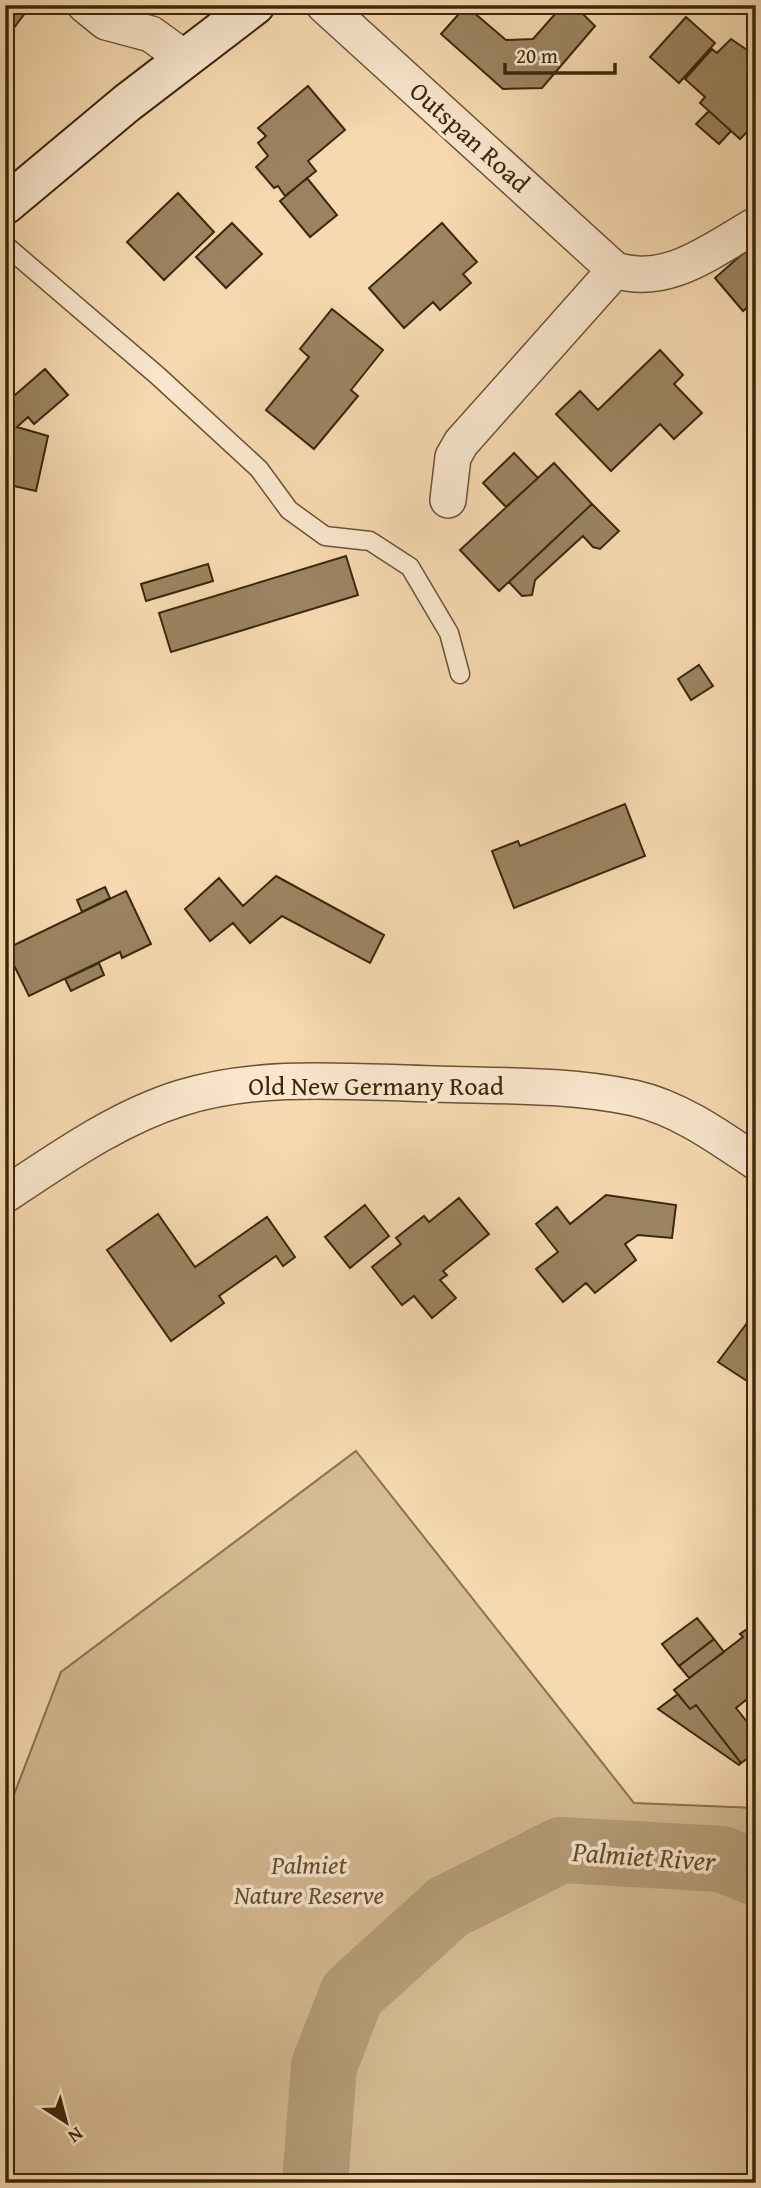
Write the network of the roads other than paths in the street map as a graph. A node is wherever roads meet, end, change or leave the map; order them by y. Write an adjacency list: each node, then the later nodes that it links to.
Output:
1 (85, 5): 4 (street)
2 (255, 5): 4 (street)
3 (324, 5): 8 (street, Outspan Road)
4 (184, 58): 5 (street)
5 (5, 205)
6 (756, 225): 8 (street)
7 (5, 245): 10 (lane)
8 (615, 270): 9 (street)
9 (448, 500)
10 (460, 674)
11 (756, 1162): 12 (street, Old New Germany Road)
12 (5, 1195)

